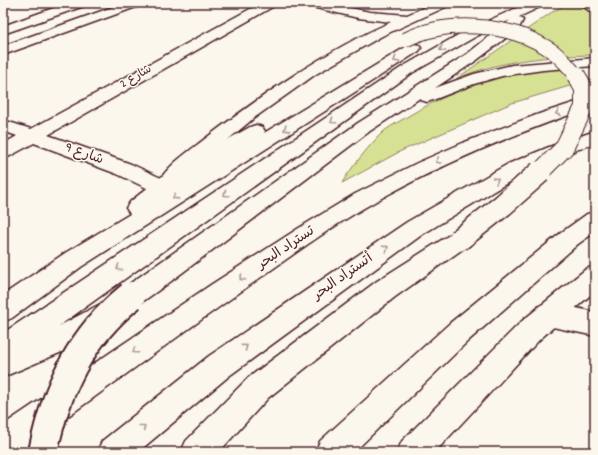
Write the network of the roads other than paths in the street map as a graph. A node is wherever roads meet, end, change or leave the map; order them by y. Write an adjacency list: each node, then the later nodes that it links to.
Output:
1 (80, 3): 12 (main road)
2 (135, 3): 14 (main road)
3 (270, 3): 20 (main road, شارع 2)
4 (312, 3): 8 (main road)
5 (444, 3): 11 (main road)
6 (538, 3): 9 (main road)
7 (585, 3): 10 (main road)
8 (337, 10): 11 (main road); 13 (main road)
9 (523, 10): 19 (main road); 25 (main road, one-way to 25); 33 (main road, one-way to 33)
10 (595, 10)
11 (412, 18): 13 (main road)
12 (3, 30)
13 (377, 33): 23 (main road)
14 (3, 51)
15 (595, 62): 19 (main road)
16 (595, 76): 17 (main road, bridge)
17 (590, 103): 23 (main road, bridge); 35 (main road, تستراد البحر, one-way to 35); 38 (main road, bridge)
18 (3, 125): 20 (main road, شارع 9)
19 (364, 127): 29 (main road, bridge)
20 (32, 136): 22 (main road, شارع 2); 23 (main road, شارع 9)
21 (595, 138): 37 (main road, أتستراد البحر, one-way to 21)
22 (3, 152)
23 (165, 184): 25 (main road)
24 (595, 220): 39 (main road)
25 (73, 260): 27 (main road)
26 (595, 276): 31 (main road)
27 (40, 284): 28 (main road); 30 (main road)
28 (3, 299)
29 (124, 302): 34 (main road, bridge); 36 (main road, bridge)
30 (3, 310)
31 (548, 314): 32 (main road); 40 (main road)
32 (595, 324)
33 (3, 349)
34 (3, 363)
35 (3, 444)
36 (43, 452)
37 (113, 452)
38 (197, 452)
39 (331, 452)
40 (413, 452)

